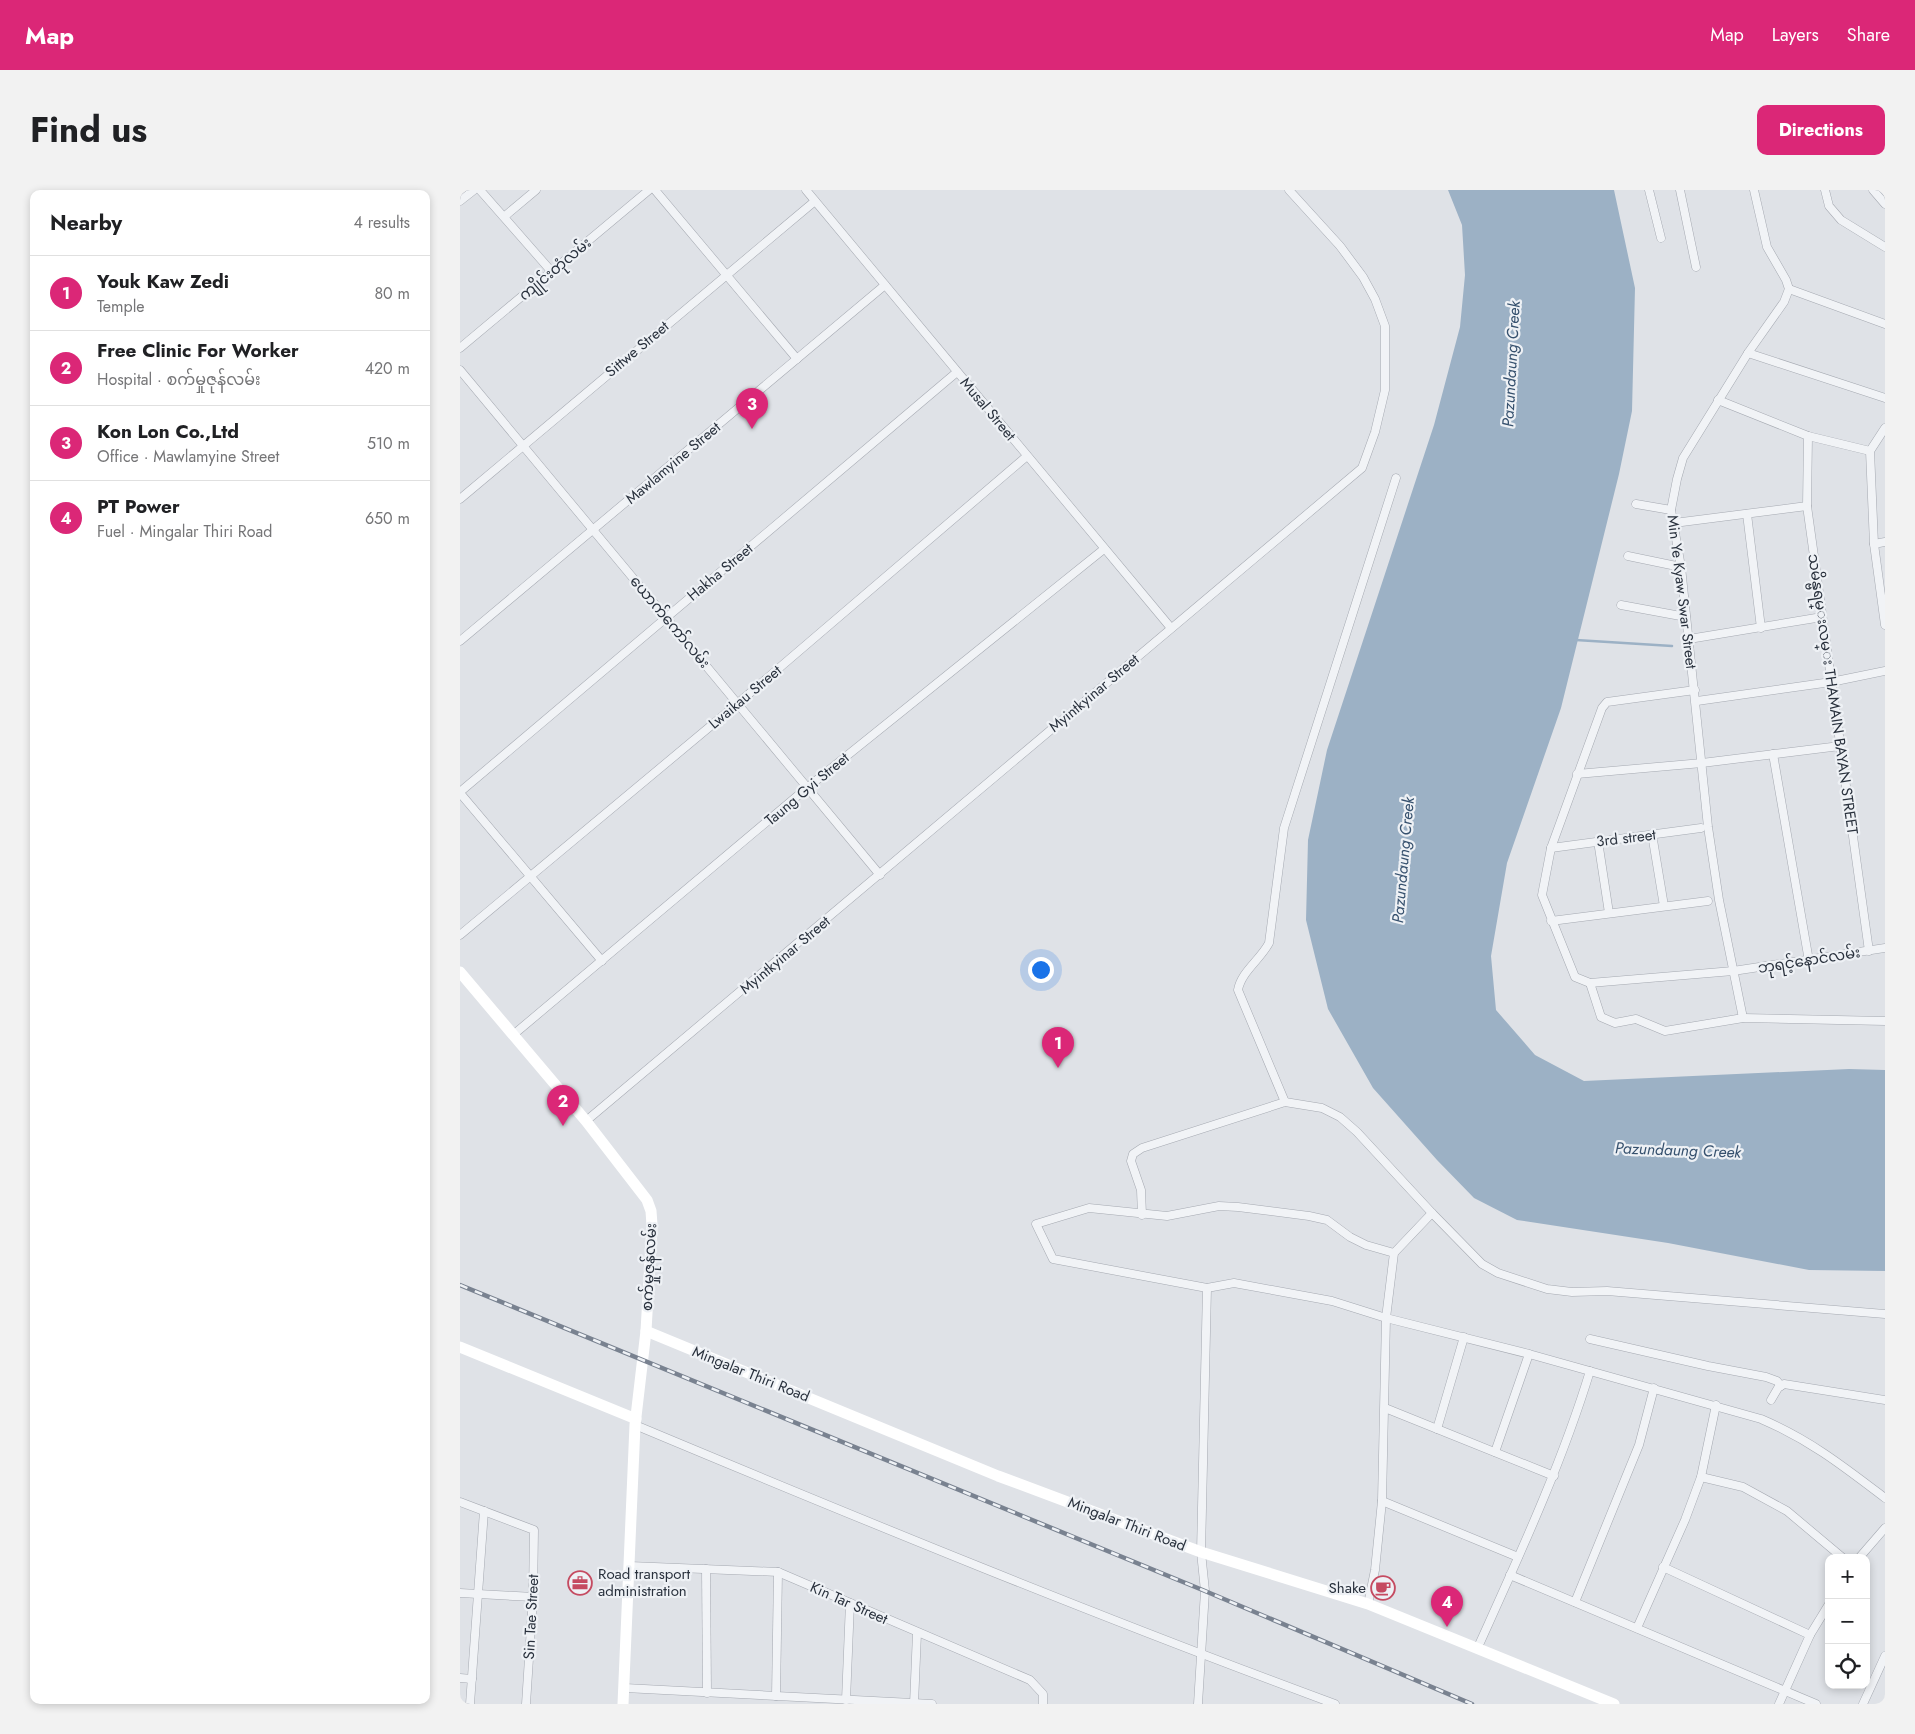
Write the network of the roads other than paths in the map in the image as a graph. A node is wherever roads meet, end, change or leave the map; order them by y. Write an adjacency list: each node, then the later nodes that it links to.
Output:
1 (474, 190): 13 (street)
2 (480, 190): 16 (street)
3 (536, 190): 16 (street)
4 (649, 190): 20 (street, ကျိုင်းတုံလမ်း)
5 (655, 190): 21 (street)
6 (806, 190): 14 (street, Musal Street)
7 (1289, 190): 56 (street, Myintkyinar Street)
8 (1649, 190): 17 (street)
9 (1680, 190): 19 (street)
10 (1754, 190): 23 (street)
11 (1825, 190): 18 (street)
12 (1873, 190): 15 (street)
13 (460, 201)
14 (815, 201): 21 (street, Sittwe Street); 22 (street, Musal Street)
15 (1884, 202)
16 (505, 216): 20 (street)
17 (1661, 238)
18 (1885, 247)
19 (1696, 267)
20 (552, 272): 25 (street, ကျိုင်းတုံလမ်း)
21 (726, 274): 27 (street); 34 (street, Sittwe Street)
22 (885, 285): 27 (street, Mawlamyine Street); 29 (street, Musal Street)
23 (1789, 289): 24 (street); 26 (street, Min Ye Kyaw Swar Street)
24 (1885, 322)
25 (460, 348)
26 (1748, 353): 30 (street); 31 (street, Min Ye Kyaw Swar Street)
27 (797, 359): 44 (street, Mawlamyine Street)
28 (460, 370): 34 (street, ယောက်ကော်လမ်း)
29 (957, 372): 36 (street, Musal Street); 53 (street, Hakha Street)
30 (1885, 398)
31 (1718, 400): 33 (street); 41 (street, Min Ye Kyaw Swar Street)
32 (1885, 428): 35 (street)
33 (1808, 436): 35 (street); 40 (street, သမိန္ဗရမ္းလမ္း THAMAIN BAYAN STREET)
34 (522, 446): 38 (street, Sittwe Street); 44 (street, ယောက်ကော်လမ်း)
35 (1870, 452): 46 (street)
36 (1027, 456): 47 (street, Musal Street); 64 (street, Lwaikau Street)
37 (1396, 478): 92 (street)
38 (460, 499)
39 (1636, 504): 41 (street)
40 (1807, 506): 42 (street); 54 (street, သမိန္ဗရမ္းလမ္း THAMAIN BAYAN STREET)
41 (1671, 510): 43 (street, Min Ye Kyaw Swar Street)
42 (1747, 514): 43 (street); 57 (street)
43 (1674, 523): 49 (street, Min Ye Kyaw Swar Street)
44 (593, 530): 53 (street, ယောက်ကော်လမ်း); 59 (street, Mawlamyine Street)
45 (1885, 542): 46 (street)
46 (1874, 544): 50 (street)
47 (1104, 549): 56 (street, Musal Street); 69 (street, Taung Gyi Street)
48 (1628, 556): 49 (street)
49 (1681, 567): 52 (street, Min Ye Kyaw Swar Street)
50 (1883, 601): 55 (street)
51 (1621, 605): 52 (street)
52 (1686, 616): 58 (street, Min Ye Kyaw Swar Street)
53 (666, 617): 64 (street, ယောက်ကော်လမ်း); 70 (street, Hakha Street)
54 (1822, 617): 57 (street); 61 (street, သမိန္ဗရမ္းလမ္း THAMAIN BAYAN STREET)
55 (1885, 625)
56 (1171, 628): 75 (street, Myintkyinar Street)
57 (1761, 628): 58 (street)
58 (1689, 639): 62 (street, Min Ye Kyaw Swar Street)
59 (460, 641)
60 (1885, 670): 61 (street)
61 (1831, 682): 63 (street); 65 (street, သမိန္ဗရမ္းလမ္း THAMAIN BAYAN STREET)
62 (1695, 690): 63 (street, Min Ye Kyaw Swar Street); 68 (street)
63 (1697, 701): 67 (street, Min Ye Kyaw Swar Street)
64 (738, 704): 69 (street, ယောက်ကော်လမ်း); 76 (street, Lwaikau Street)
65 (1840, 746): 66 (street); 83 (street, သမိန္ဗရမ္းလမ္း THAMAIN BAYAN STREET)
66 (1773, 754): 67 (street); 84 (street)
67 (1702, 763): 68 (street); 86 (street, Min Ye Kyaw Swar Street)
68 (1577, 774): 74 (street)
69 (808, 787): 75 (street, ယောက်ကော်လမ်း); 85 (street, Taung Gyi Street)
70 (460, 792): 76 (street)
71 (1701, 828): 72 (street, 3rd street)
72 (1652, 834): 73 (street, 3rd street); 78 (street)
73 (1598, 841): 74 (street, 3rd street); 79 (street)
74 (1551, 848): 80 (street)
75 (880, 874): 93 (street, Myintkyinar Street)
76 (530, 876): 81 (street, Lwaikau Street); 85 (street)
77 (1708, 901): 78 (street)
78 (1664, 906): 79 (street)
79 (1609, 913): 80 (street)
80 (1551, 921): 88 (street)
81 (460, 935)
82 (1885, 948): 83 (street, ဘုရင့်နောင်လမ်း)
83 (1869, 951): 84 (street, ဘုရင့်နောင်လမ်း)
84 (1810, 961): 86 (street, ဘုရင့်နောင်လမ်း)
85 (602, 962): 91 (street, Taung Gyi Street)
86 (1733, 971): 88 (street, ဘုရင့်နောင်လမ်း); 89 (street, Min Ye Kyaw Swar Street)
87 (460, 972): 91 (street, စက်မှုဇုန်လမ်း)
88 (1590, 983): 89 (street)
89 (1744, 1018): 90 (street)
90 (1885, 1021)
91 (513, 1035): 93 (street, စက်မှုဇုန်လမ်း)
92 (1285, 1102): 94 (street); 95 (street)
93 (586, 1121): 100 (street, စက်မှုဇုန်လမ်း)
94 (1432, 1214): 96 (street); 98 (street)
95 (1142, 1215): 96 (street); 97 (street)
96 (1394, 1253): 99 (street)
97 (1207, 1288): 99 (street); 122 (street)
98 (1885, 1314)
99 (1386, 1318): 101 (street); 111 (street)
100 (646, 1331): 112 (street, စက်မှုဇုန်လမ်း); 122 (street, Mingalar Thiri Road)
101 (1464, 1337): 104 (street); 113 (street)
102 (1590, 1339): 106 (street)
103 (460, 1348): 112 (street)
104 (1529, 1354): 105 (street); 114 (street)
105 (1590, 1370): 107 (street); 115 (street)
106 (1781, 1386): 108 (street); 109 (street)
107 (1654, 1388): 110 (street); 134 (street)
108 (1771, 1400)
109 (1885, 1400)
110 (1716, 1406): 116 (street); 117 (street)
111 (1385, 1408): 113 (street); 118 (street)
112 (636, 1422): 126 (street, စက်မှုဇုန်လမ်း); 142 (street)
113 (1437, 1429): 114 (street)
114 (1495, 1452): 115 (street)
115 (1554, 1476): 125 (street)
116 (1701, 1477): 123 (street); 127 (street)
117 (1885, 1498)
118 (1382, 1501): 125 (street); 136 (street)
119 (460, 1502): 120 (street)
120 (484, 1511): 132 (street); 133 (street, Sin Tae Street)
121 (1885, 1528): 124 (street)
122 (1201, 1552): 136 (street, Mingalar Thiri Road); 142 (street)
123 (1838, 1554)
124 (1862, 1554)
125 (1518, 1557): 130 (street)
126 (630, 1566): 128 (street, Kin Tar Street); 146 (street, စက်မှုဇုန်လမ်း)
127 (1663, 1567): 138 (street); 140 (street)
128 (706, 1569): 129 (street, Kin Tar Street); 148 (street)
129 (778, 1572): 135 (street, Kin Tar Street); 149 (street)
130 (1510, 1574): 134 (street); 141 (street)
131 (460, 1593): 132 (street)
132 (478, 1594): 133 (street); 145 (street)
133 (533, 1597): 152 (street, Sin Tae Street)
134 (1575, 1602): 138 (street)
135 (850, 1604): 139 (street, Kin Tar Street); 150 (street)
136 (1368, 1604): 141 (street, Mingalar Thiri Road)
137 (1825, 1611): 140 (street)
138 (1637, 1628): 147 (street)
139 (917, 1633): 154 (street); 156 (street, Kin Tar Street)
140 (1810, 1635): 147 (street)
141 (1478, 1647): 159 (street, Mingalar Thiri Road)
142 (1200, 1654): 157 (street); 158 (street)
143 (1885, 1656): 162 (street)
144 (460, 1678): 145 (street)
145 (472, 1679): 151 (street)
146 (625, 1688): 148 (street); 153 (street, စက်မှုဇုန်လမ်း)
147 (1785, 1691): 160 (street); 161 (street)
148 (707, 1693): 149 (street)
149 (776, 1696): 150 (street)
150 (846, 1700): 154 (street)
151 (470, 1704)
152 (526, 1704)
153 (623, 1704)
154 (914, 1704): 155 (street)
155 (932, 1704)
156 (1043, 1704)
157 (1198, 1704)
158 (1335, 1704)
159 (1614, 1704)
160 (1779, 1704)
161 (1816, 1704)
162 (1863, 1704)

